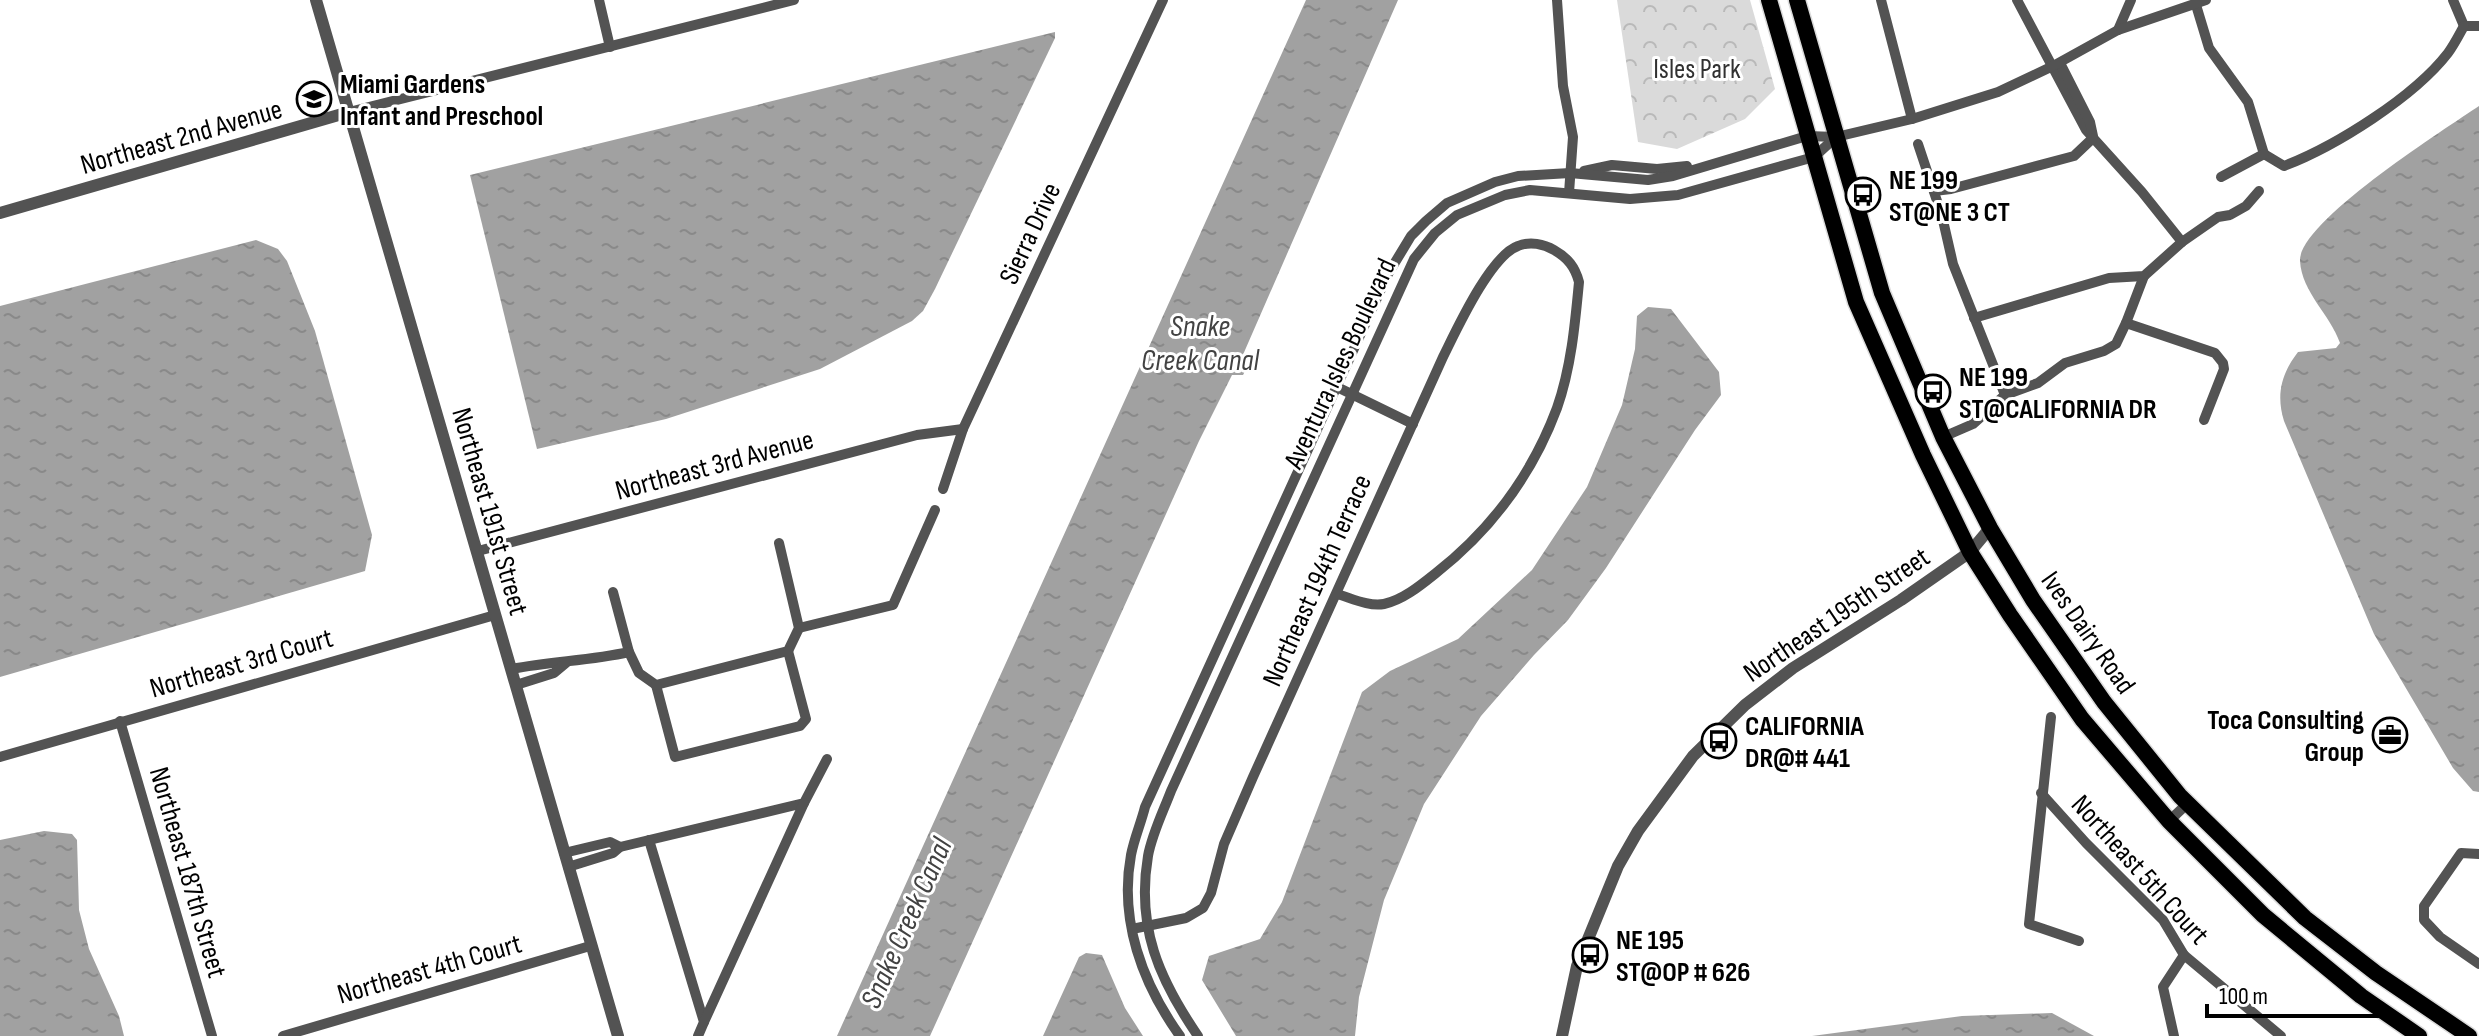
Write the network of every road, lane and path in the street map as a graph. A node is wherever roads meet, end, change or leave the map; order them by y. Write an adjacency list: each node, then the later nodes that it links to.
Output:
1 (316, 0): 18 (street, Northeast 191st Street)
2 (599, 0): 16 (street)
3 (794, 0): 16 (street, Northeast 2nd Avenue)
4 (1163, 0): 41 (street, Sierra Drive)
5 (1557, 0): 26 (street)
6 (1769, 0): 20 (main road, Ives Dairy Road)
7 (1797, 0): 21 (main road, Ives Dairy Road)
8 (1881, 0): 19 (street)
9 (2017, 0): 17 (street)
10 (2131, 0): 15 (street)
11 (2453, 0): 13 (street)
12 (2201, 3): 15 (street); 24 (street)
13 (2464, 26): 14 (street); 24 (street)
14 (2479, 26)
15 (2118, 30): 17 (street)
16 (610, 47): 18 (street, Northeast 2nd Avenue)
17 (2057, 65): 19 (street); 22 (street)
18 (349, 112): 31 (street, Northeast 2nd Avenue); 47 (street, Northeast 191st Street)
19 (1912, 119): 21 (street)
20 (1807, 136): 21 (street, Aventura Isles Boulevard); 25 (main road, Ives Dairy Road); 26 (street, Aventura Isles Boulevard)
21 (1836, 137): 25 (street, Aventura Isles Boulevard); 42 (main road, Ives Dairy Road)
22 (2093, 138): 28 (street); 32 (street)
23 (1918, 144): 28 (street)
24 (2264, 154): 27 (street)
25 (1814, 157): 30 (street, Aventura Isles Boulevard); 48 (main road, Ives Dairy Road)
26 (1570, 173): 30 (street); 36 (street, Aventura Isles Boulevard)
27 (2221, 177)
28 (1934, 191): 34 (street)
29 (2259, 191): 32 (street)
30 (1569, 193): 37 (street, Aventura Isles Boulevard)
31 (0, 213)
32 (2182, 242): 33 (street)
33 (2144, 276): 34 (street); 35 (street)
34 (1974, 318): 38 (street)
35 (2126, 323): 38 (street); 39 (street)
36 (1337, 387): 37 (street); 73 (street, Aventura Isles Boulevard)
37 (1351, 393): 40 (street); 72 (street, Aventura Isles Boulevard)
38 (2005, 395): 42 (street)
39 (2204, 420)
40 (1413, 424): 50 (street, Northeast 194th Terrace); 50 (street, Northeast 194th Terrace)
41 (963, 429): 43 (street, Sierra Drive); 47 (street, Northeast 3rd Avenue)
42 (1943, 437): 45 (main road, Ives Dairy Road)
43 (943, 489)
44 (935, 510): 52 (street)
45 (1990, 528): 48 (street, Northeast 195th Street); 65 (main road, Ives Dairy Road)
46 (779, 543): 52 (street)
47 (478, 551): 51 (street, Northeast 191st Street)
48 (1970, 552): 66 (main road, Ives Dairy Road); 85 (street, Northeast 195th Street)
49 (613, 592): 54 (street)
50 (1337, 594): 72 (street, Northeast 194th Terrace)
51 (495, 615): 56 (street, Northeast 191st Street); 60 (street, Northeast 3rd Court)
52 (799, 628): 53 (street)
53 (788, 651): 58 (street); 58 (street)
54 (629, 652): 55 (street); 58 (street)
55 (566, 663): 56 (street); 57 (street)
56 (512, 669): 57 (street, Northeast 191st Street)
57 (516, 685): 69 (street, Northeast 191st Street)
58 (656, 685)
59 (2051, 717): 63 (street)
60 (120, 721): 61 (street, Northeast 3rd Court); 79 (street, Northeast 187th Street)
61 (0, 757)
62 (827, 759): 64 (street)
63 (2041, 793): 74 (street); 76 (street, Northeast 5th Court)
64 (804, 803): 67 (street); 78 (street)
65 (2188, 803): 66 (street); 89 (main road, Ives Dairy Road)
66 (2169, 821): 88 (main road, Ives Dairy Road)
67 (649, 840): 68 (street); 78 (street)
68 (620, 847): 69 (street); 71 (street)
69 (564, 853): 71 (street, Northeast 191st Street)
70 (2479, 854): 77 (street)
71 (568, 867): 75 (street, Northeast 191st Street)
72 (1149, 926): 73 (street, Northeast 194th Terrace); 84 (street, Aventura Isles Boulevard)
73 (1132, 929): 83 (street, Aventura Isles Boulevard)
74 (2079, 941)
75 (590, 946): 80 (street, Northeast 4th Court); 81 (street, Northeast 191st Street)
76 (2184, 955): 86 (street); 87 (street, Northeast 5th Court)
77 (2479, 964)
78 (704, 1022): 82 (street)
79 (212, 1036)
80 (283, 1036)
81 (618, 1036)
82 (698, 1036)
83 (1180, 1036)
84 (1198, 1036)
85 (1562, 1036)
86 (2174, 1036)
87 (2281, 1036)
88 (2419, 1036)
89 (2469, 1036)

